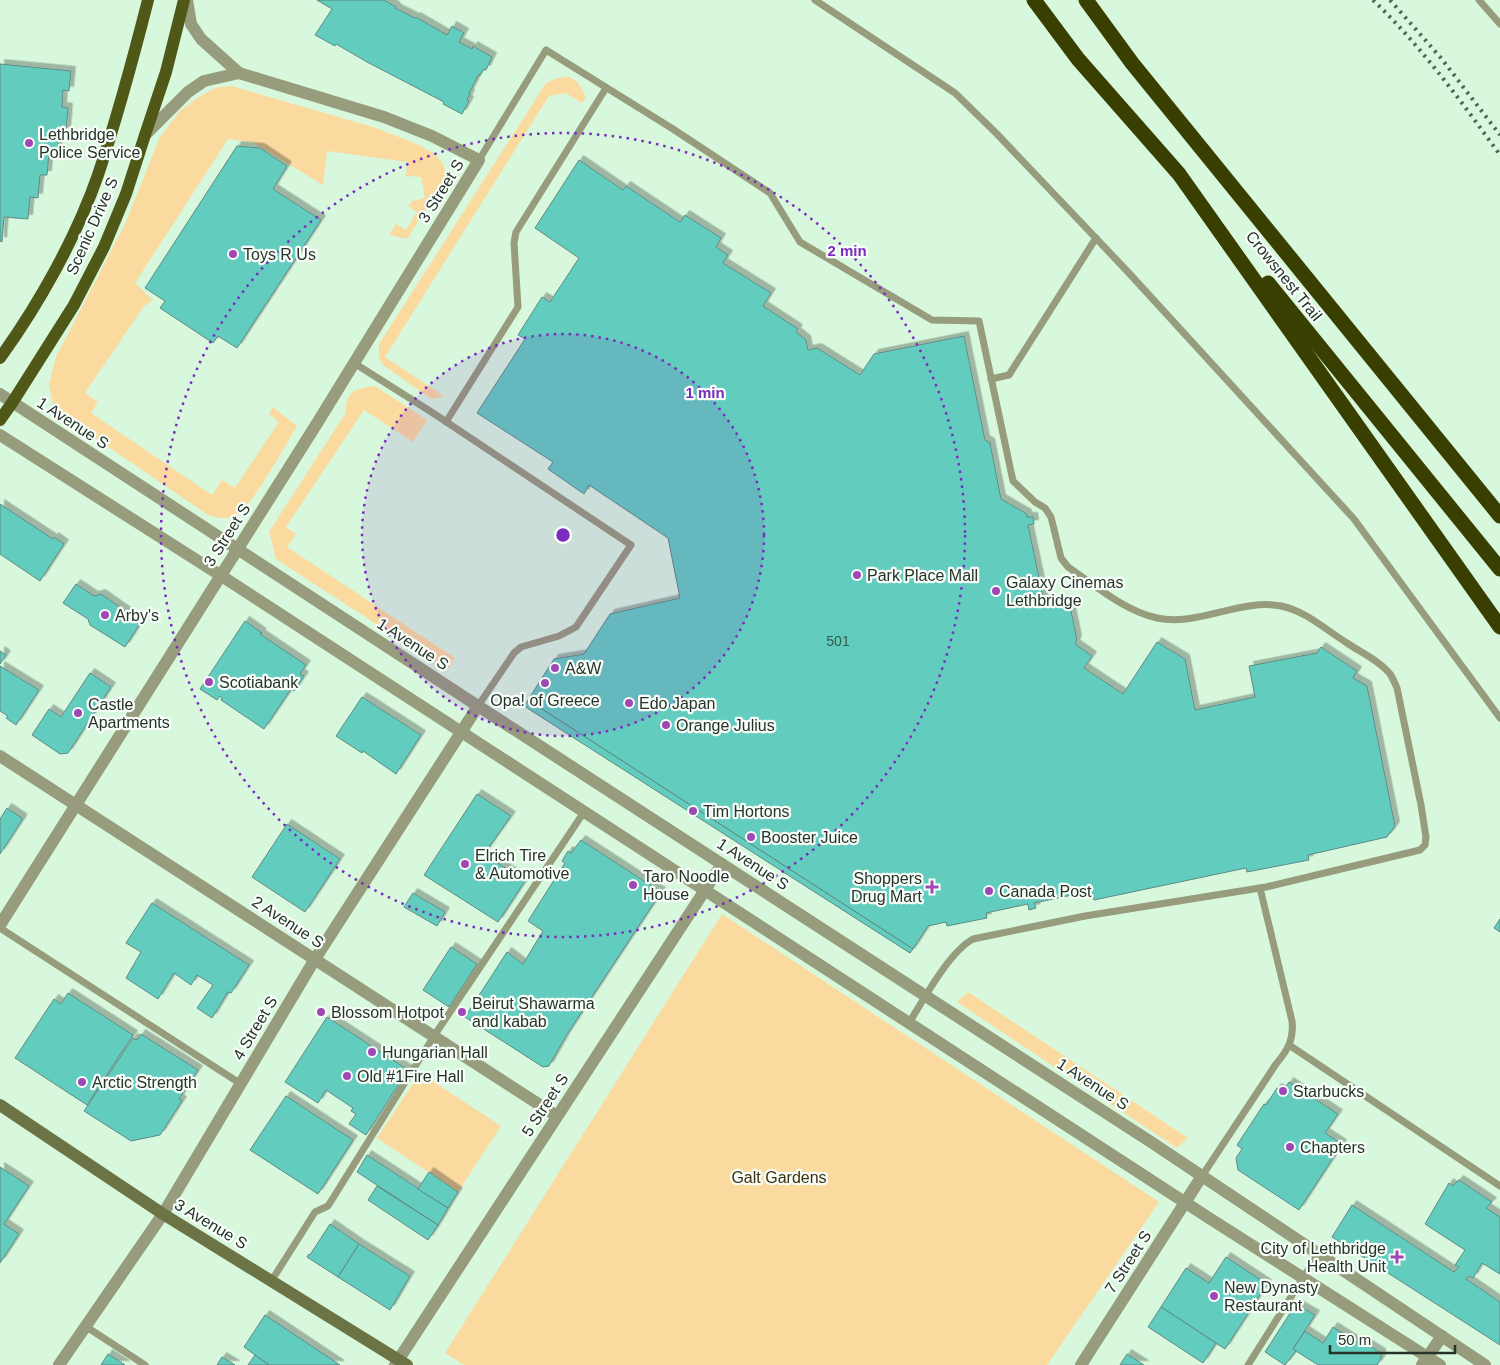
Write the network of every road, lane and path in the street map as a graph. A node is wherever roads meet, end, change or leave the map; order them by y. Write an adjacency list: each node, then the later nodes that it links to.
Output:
1 (148, 0): 18 (main road, Scenic Drive S)
2 (185, 0): 11 (street); 13 (main road, Scenic Drive S)
3 (815, 0): 16 (lane)
4 (1034, 0): 15 (highway)
5 (1047, 0): 15 (highway, Crowsnest Trail)
6 (1086, 0): 10 (highway, Crowsnest Trail)
7 (1094, 0): 10 (highway)
8 (1479, 0): 9 (lane)
9 (1500, 24)
10 (1132, 63): 17 (highway, Crowsnest Trail)
11 (239, 74): 13 (street); 14 (street)
12 (606, 88): 14 (lane); 20 (lane); 24 (lane)
13 (145, 135): 22 (main road, Scenic Drive S)
14 (479, 160): 19 (street, 3 Street S)
15 (1179, 174): 29 (highway, Crowsnest Trail); 31 (highway)
16 (1096, 238): 20 (lane); 33 (lane)
17 (1327, 305): 26 (highway); 27 (highway, Crowsnest Trail)
18 (0, 358)
19 (354, 363): 24 (lane); 28 (street, 3 Street S)
20 (991, 379): 39 (lane)
21 (0, 394): 22 (street, 1 Avenue S)
22 (12, 403): 23 (main road, Scenic Drive S); 28 (street, 1 Avenue S)
23 (0, 420)
24 (446, 422): 32 (lane)
25 (0, 435): 30 (street)
26 (1500, 500)
27 (1500, 516)
28 (238, 549): 30 (street, 3 Street S); 32 (street, 1 Avenue S)
29 (1500, 569)
30 (220, 575): 34 (street); 36 (street, 3 Street S)
31 (1500, 627)
32 (478, 706): 34 (street, 4 Street S); 38 (street, 1 Avenue S)
33 (1500, 718)
34 (461, 732): 37 (street); 42 (street, 4 Street S)
35 (0, 756): 36 (street, 2 Avenue S)
36 (76, 805): 41 (street, 3 Street S); 42 (street, 2 Avenue S)
37 (584, 812): 40 (street); 45 (lane)
38 (722, 864): 40 (street, 5 Street S); 43 (street, 1 Avenue S)
39 (1260, 888): 43 (lane); 46 (lane)
40 (705, 890): 44 (street); 49 (street, 5 Street S)
41 (0, 926): 47 (lane)
42 (315, 959): 45 (street, 2 Avenue S); 47 (street, 4 Street S)
43 (926, 996): 44 (lane); 50 (street, 1 Avenue S)
44 (909, 1023): 52 (street)
45 (434, 1036): 49 (street, 2 Avenue S); 56 (lane)
46 (1289, 1046): 50 (lane); 51 (lane)
47 (241, 1084): 53 (street, 4 Street S)
48 (0, 1105): 53 (main road, 3 Avenue S)
49 (557, 1116): 60 (street, 5 Street S)
50 (1202, 1176): 52 (street, 7 Street S); 54 (street, 1 Avenue S)
51 (1500, 1186)
52 (1185, 1203): 55 (street); 63 (street, 7 Street S)
53 (163, 1214): 56 (main road, 3 Avenue S); 57 (street, 4 Street S)
54 (1318, 1254): 55 (lane); 58 (street, 1 Avenue S)
55 (1303, 1276): 59 (street); 64 (lane)
56 (272, 1280): 60 (main road, 3 Avenue S)
57 (85, 1326): 61 (street, 4 Street S); 62 (lane)
58 (1442, 1336): 59 (street); 66 (street, 1 Avenue S)
59 (1424, 1361): 65 (street)
60 (401, 1363)
61 (59, 1365)
62 (145, 1365)
63 (1081, 1365)
64 (1248, 1365)
65 (1440, 1365)
66 (1485, 1365)

